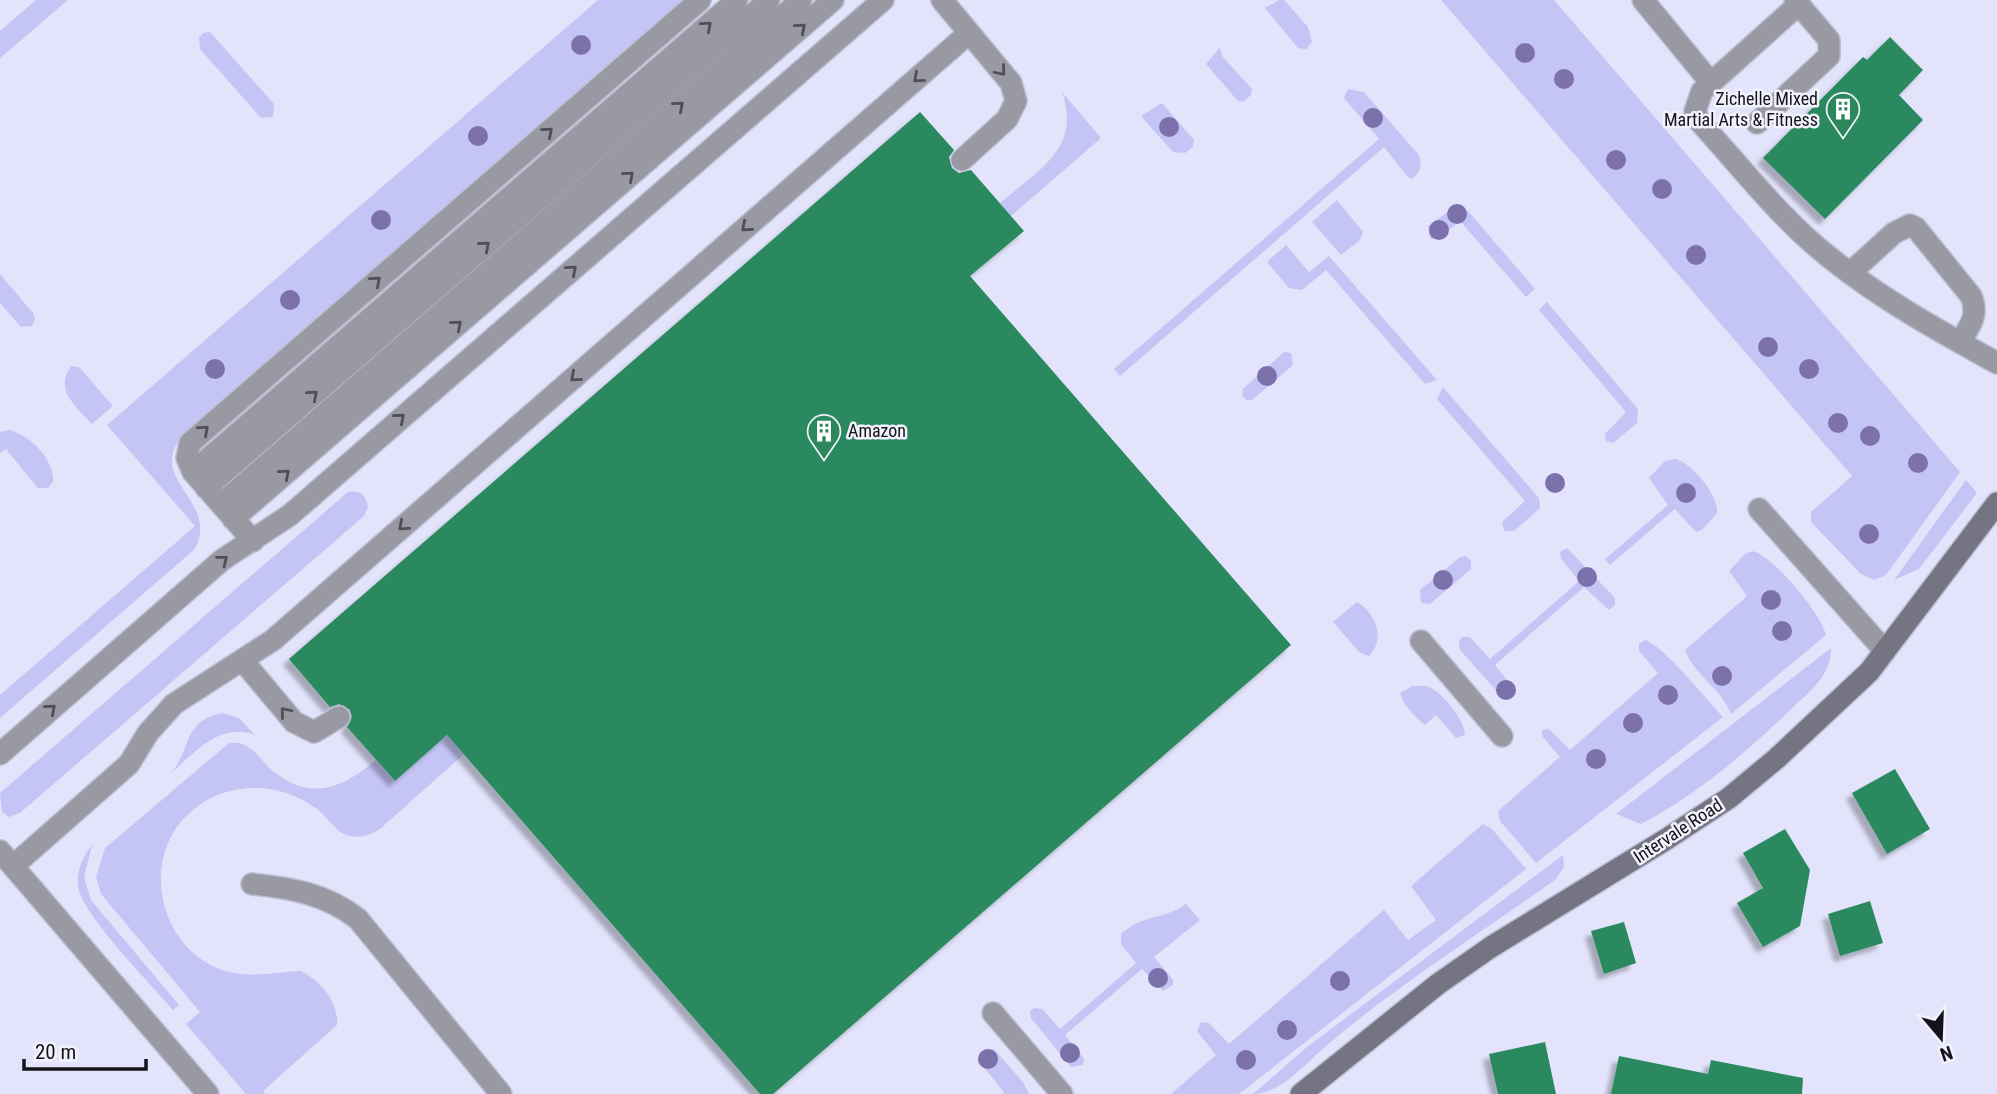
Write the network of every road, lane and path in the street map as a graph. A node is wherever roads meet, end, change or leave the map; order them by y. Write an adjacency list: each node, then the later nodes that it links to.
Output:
1 (700, 0): 17 (lane, one-way to 1)
2 (737, 0): 17 (lane, one-way to 2)
3 (769, 0): 17 (lane, one-way to 3)
4 (801, 0): 20 (lane, one-way to 4)
5 (833, 0): 20 (lane, one-way to 5)
6 (883, 0): 21 (lane, one-way to 6)
7 (942, 0): 10 (lane)
8 (1643, 0): 11 (lane)
9 (1797, 2): 11 (lane); 12 (lane)
10 (969, 33): 13 (lane, one-way to 13); 24 (lane, one-way to 24)
11 (1711, 83): 14 (lane)
12 (1758, 123)
13 (962, 160)
14 (1850, 273): 15 (lane); 15 (lane)
15 (1960, 342): 16 (lane)
16 (1997, 363)
17 (199, 480): 20 (lane)
18 (1997, 503): 23 (main road, Intervale Road)
19 (1759, 509): 23 (lane)
20 (227, 511): 21 (lane)
21 (253, 541): 27 (lane, one-way to 21)
22 (1422, 641): 26 (lane)
23 (1885, 651): 34 (main road, Intervale Road)
24 (243, 662): 25 (lane, one-way to 24); 28 (lane)
25 (339, 717)
26 (1502, 736)
27 (0, 754)
28 (6, 859): 31 (lane)
29 (252, 884): 32 (lane)
30 (993, 1013): 33 (lane)
31 (208, 1094)
32 (501, 1094)
33 (1062, 1094)
34 (1301, 1094)

